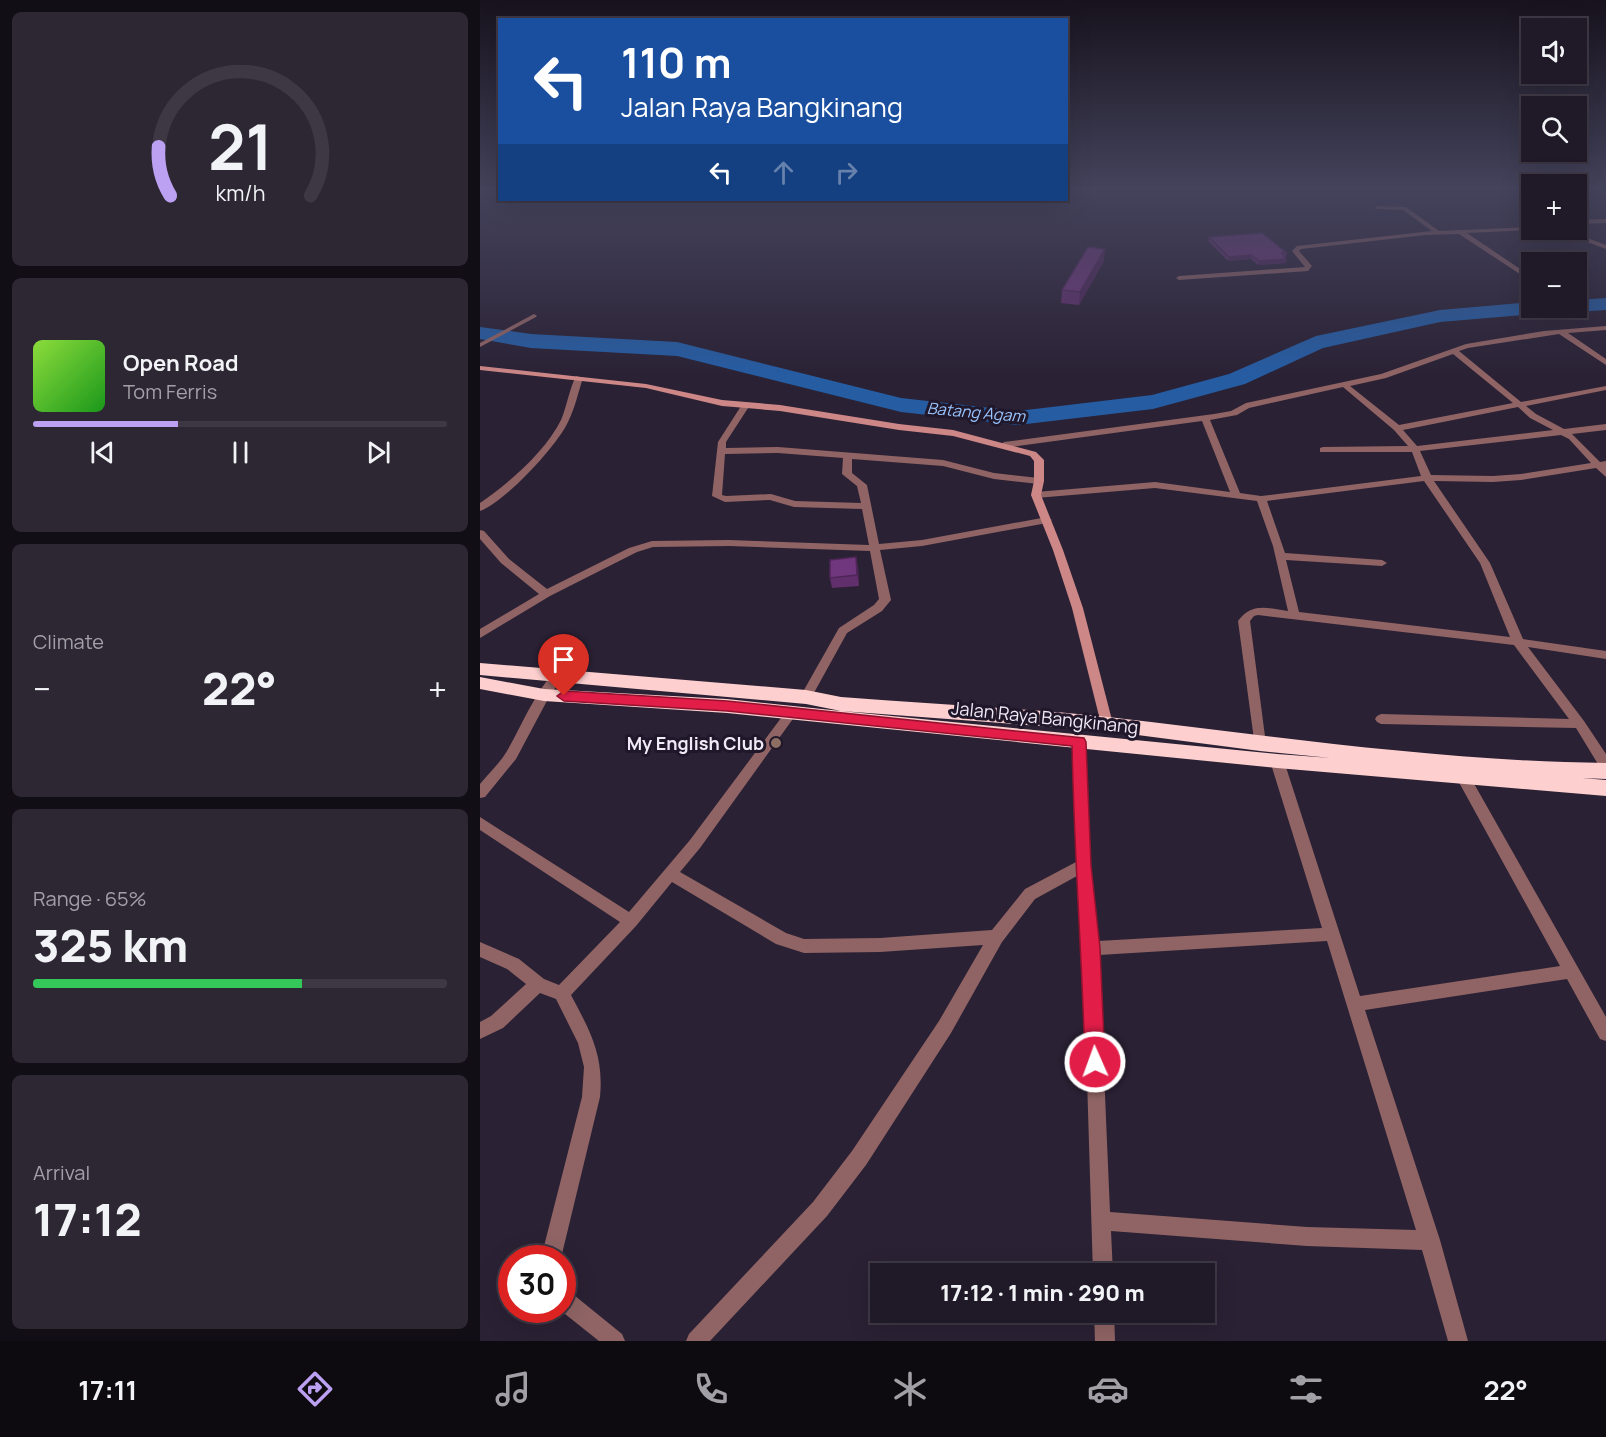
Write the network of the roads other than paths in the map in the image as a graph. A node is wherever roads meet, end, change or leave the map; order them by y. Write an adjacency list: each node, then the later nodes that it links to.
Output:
1 (1295, 252): 4 (street)
2 (1489, 252): 3 (street)
3 (1521, 273)
4 (1179, 278)
5 (534, 316): 8 (lane)
6 (1606, 328): 7 (street)
7 (1560, 331): 9 (street); 10 (street)
8 (480, 345)
9 (1459, 354): 13 (street); 15 (street)
10 (1606, 363)
11 (480, 368): 12 (street)
12 (579, 378): 16 (street); 34 (street)
13 (1349, 388): 17 (street); 19 (street)
14 (1606, 388): 15 (street)
15 (1518, 405): 19 (street); 20 (street)
16 (742, 411): 21 (street); 24 (street)
17 (1209, 418): 21 (street); 31 (street)
18 (1606, 427): 20 (street)
19 (1397, 428): 22 (street)
20 (1564, 432): 22 (street); 26 (street)
21 (1004, 445): 29 (street)
22 (1415, 449): 23 (street); 28 (street)
23 (1323, 450)
24 (720, 451): 25 (street); 33 (street)
25 (848, 456): 29 (street); 33 (street)
26 (1601, 464): 27 (street); 28 (street)
27 (1606, 474)
28 (1427, 478): 32 (street); 45 (street)
29 (1039, 481): 30 (street)
30 (1035, 495): 31 (street); 35 (street)
31 (1236, 495): 32 (street)
32 (1261, 499): 40 (street)
33 (867, 506): 38 (street)
34 (480, 508)
35 (1047, 520): 38 (street); 53 (street)
36 (480, 533): 37 (street)
37 (491, 544): 39 (street); 42 (street)
38 (873, 548): 42 (street); 50 (street)
39 (480, 549)
40 (1279, 556): 41 (street); 43 (street)
41 (1382, 562)
42 (546, 594): 44 (street)
43 (1294, 614): 45 (street); 56 (street)
44 (480, 634)
45 (1519, 644): 46 (street); 54 (street)
46 (1606, 655)
47 (481, 673): 48 (highway, Jalan Raya Bangkinang); 49 (highway, Jalan Raya Bangkinang)
48 (559, 674): 49 (street); 50 (highway, Jalan Raya Bangkinang)
49 (544, 695): 51 (highway, Jalan Raya Bangkinang); 64 (street)
50 (806, 697): 53 (highway, Jalan Raya Bangkinang)
51 (791, 713): 55 (highway, Jalan Raya Bangkinang); 67 (street)
52 (1381, 719): 54 (street)
53 (1107, 724): 56 (highway, Jalan Raya Bangkinang)
54 (1580, 724): 58 (street)
55 (1079, 742): 57 (highway, Jalan Raya Bangkinang); 66 (street)
56 (1260, 744): 59 (highway, Jalan Raya Bangkinang)
57 (1277, 761): 61 (highway, Jalan Raya Bangkinang); 69 (street)
58 (1606, 765)
59 (1538, 770): 60 (highway, Jalan Raya Bangkinang); 62 (highway)
60 (1606, 771)
61 (1463, 777): 62 (highway, Jalan Raya Bangkinang); 73 (street)
62 (1560, 785): 63 (highway, Jalan Raya Bangkinang)
63 (1606, 788)
64 (480, 793)
65 (480, 823): 68 (street)
66 (1083, 865): 70 (street); 72 (street)
67 (671, 874): 68 (street); 70 (street)
68 (631, 921): 75 (street)
69 (1330, 934): 72 (street); 76 (street)
70 (996, 937): 86 (street)
71 (480, 948): 74 (street)
72 (1091, 948): 79 (street)
73 (1573, 971): 76 (street); 78 (street)
74 (538, 984): 75 (street); 77 (street)
75 (562, 994): 81 (street)
76 (1355, 1004): 80 (street)
77 (480, 1031)
78 (1606, 1033)
79 (1101, 1221): 80 (street); 82 (street)
80 (1430, 1240): 88 (street)
81 (554, 1245)
82 (1103, 1263)
83 (576, 1309): 85 (street)
84 (1104, 1323): 87 (street)
85 (615, 1341)
86 (696, 1341)
87 (1105, 1341)
88 (1458, 1341)

